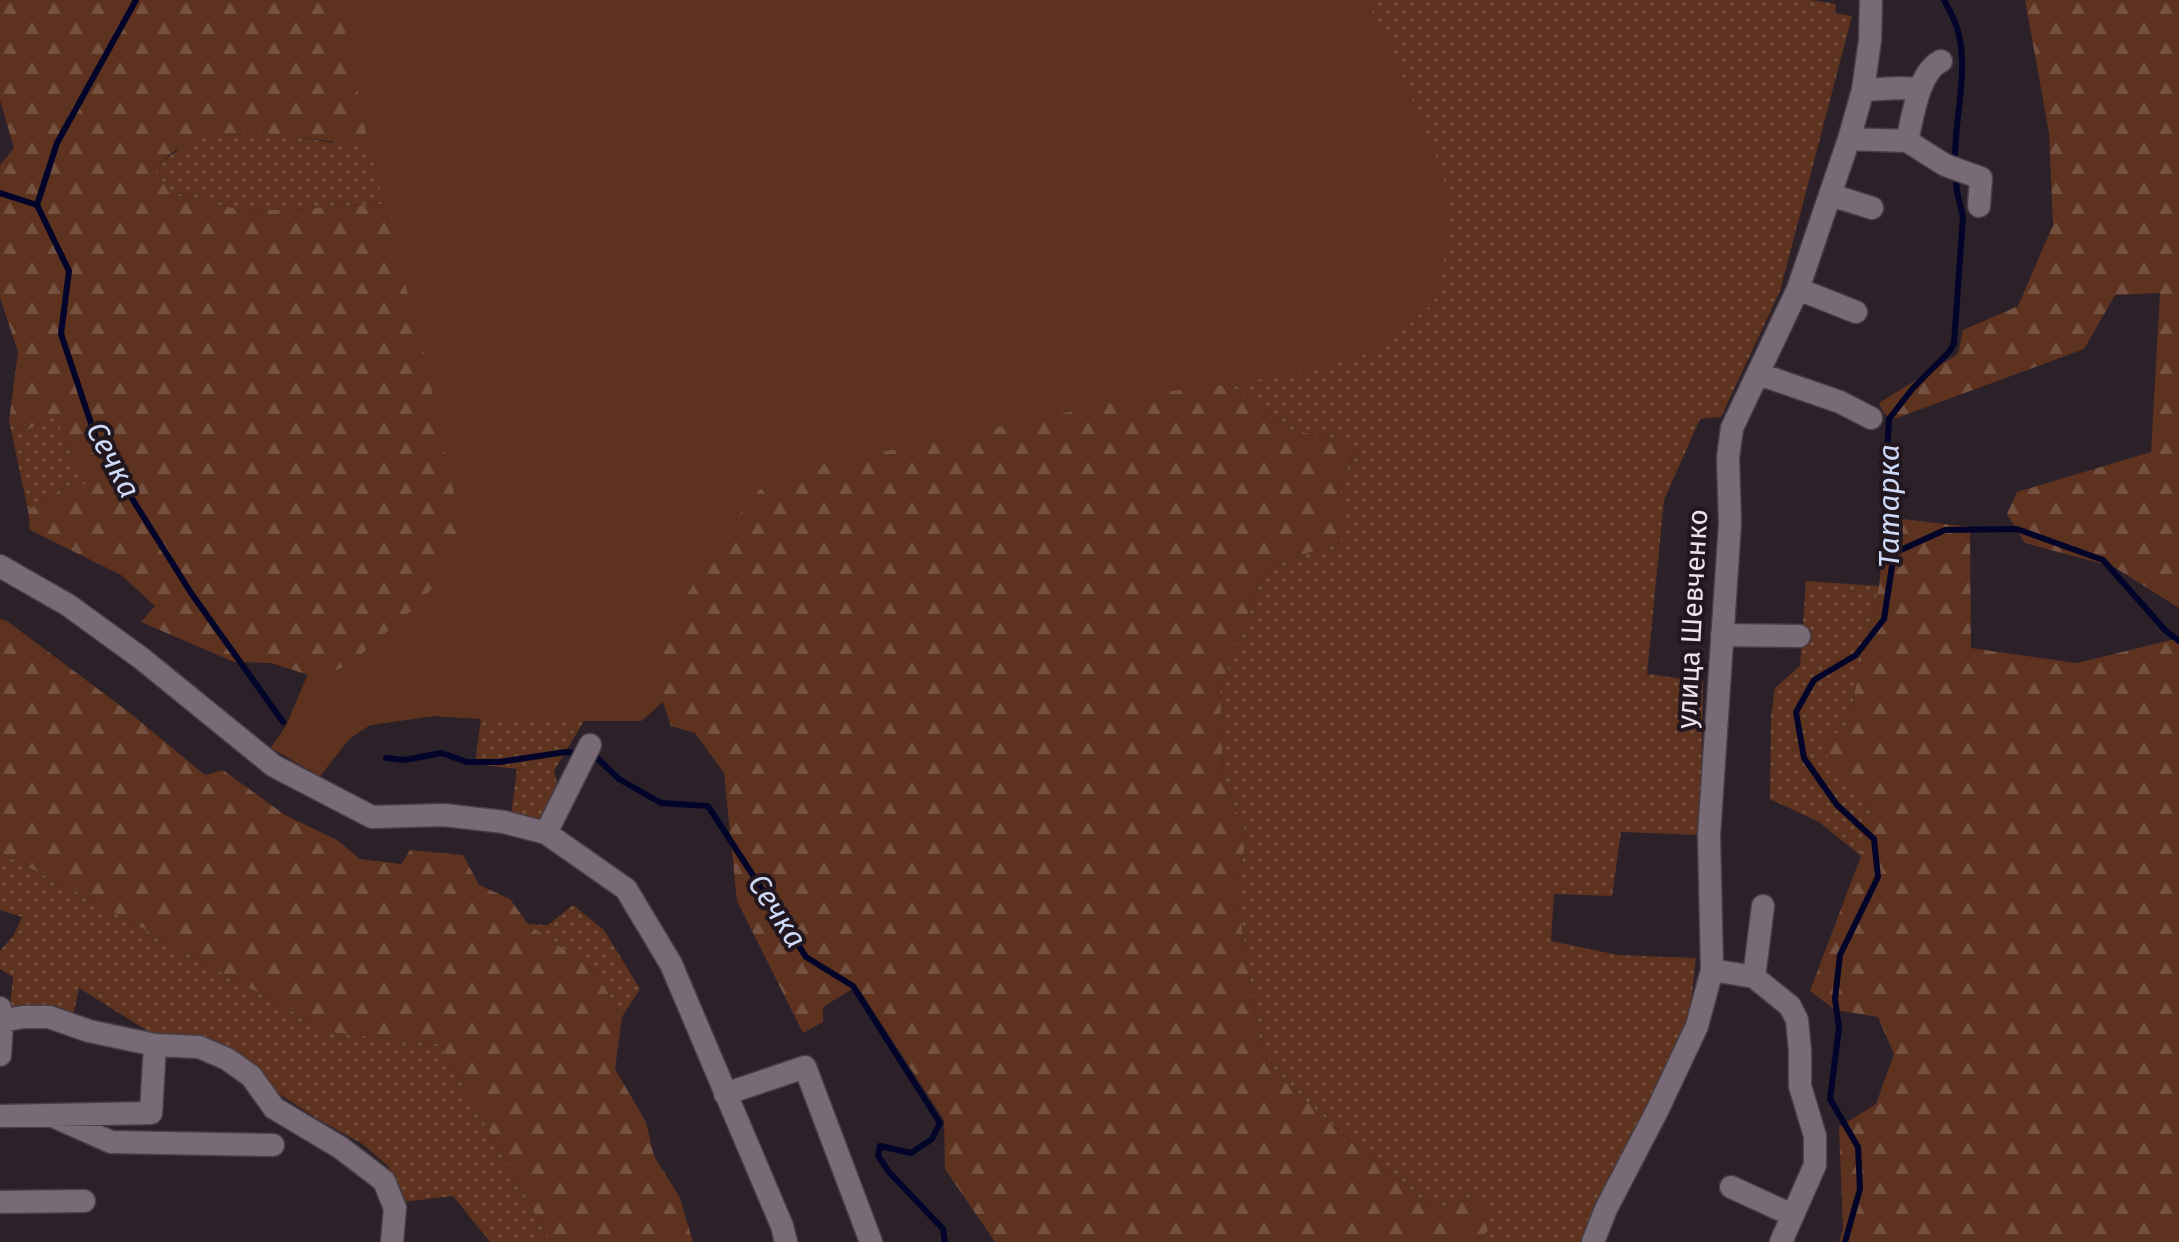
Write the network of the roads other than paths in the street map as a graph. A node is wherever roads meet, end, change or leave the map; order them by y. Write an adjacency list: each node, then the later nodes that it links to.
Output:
1 (1871, 0): 4 (street, улица Шевченко)
2 (1941, 61): 3 (street)
3 (1919, 89): 4 (street); 6 (street)
4 (1863, 90): 5 (street, улица Шевченко)
5 (1849, 139): 6 (street); 7 (street, улица Шевченко)
6 (1907, 141): 8 (street)
7 (1831, 195): 9 (street); 10 (street, улица Шевченко)
8 (1979, 206)
9 (1872, 208)
10 (1798, 289): 11 (street); 12 (street, улица Шевченко)
11 (1856, 312)
12 (1759, 374): 13 (street); 15 (street, улица Шевченко)
13 (1871, 418)
14 (0, 566): 18 (street)
15 (1722, 635): 16 (street); 20 (street, улица Шевченко)
16 (1799, 636)
17 (586, 754): 18 (street)
18 (546, 833): 25 (street)
19 (1763, 906): 21 (street)
20 (1712, 970): 21 (street); 36 (street, улица Шевченко)
21 (1754, 977): 32 (street)
22 (1, 1014): 23 (street); 24 (street)
23 (155, 1045): 26 (street); 33 (street)
24 (0, 1055)
25 (725, 1094): 34 (street); 35 (street)
26 (51, 1115): 27 (street); 28 (street)
27 (0, 1116)
28 (273, 1145)
29 (1731, 1187): 32 (street)
30 (84, 1201): 31 (street)
31 (0, 1202)
32 (1792, 1215): 37 (street)
33 (392, 1242)
34 (786, 1242)
35 (871, 1242)
36 (1593, 1242)
37 (1781, 1242)

